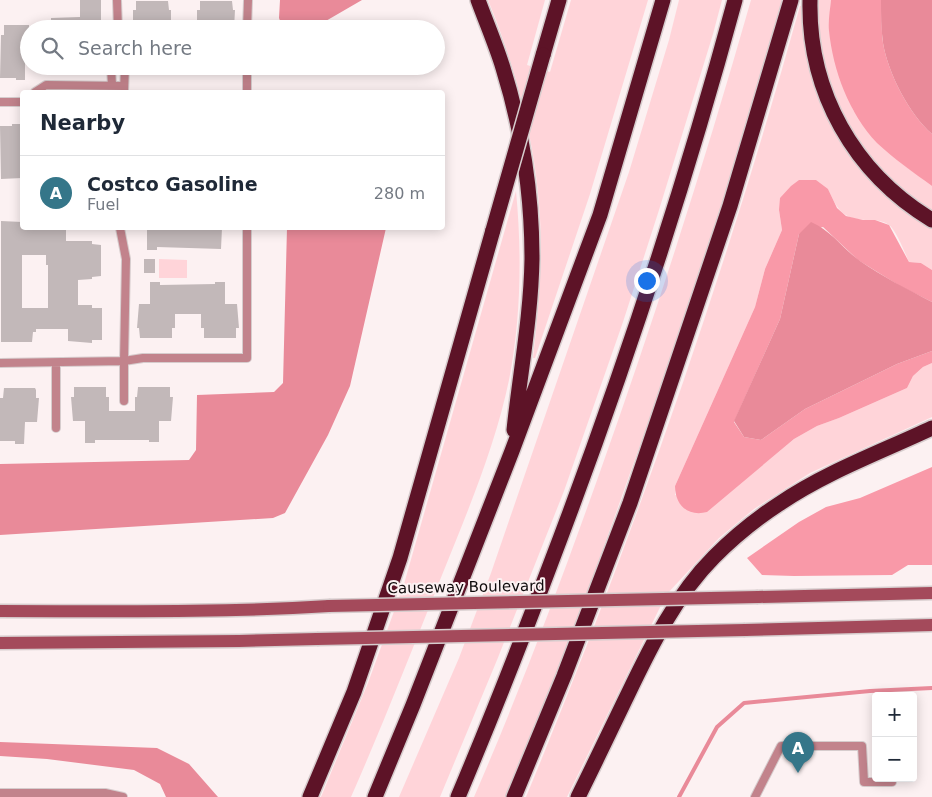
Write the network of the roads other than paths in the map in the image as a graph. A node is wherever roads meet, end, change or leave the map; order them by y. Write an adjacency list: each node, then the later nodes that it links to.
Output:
1 (117, 0): 9 (lane)
2 (248, 0): 10 (lane)
3 (478, 0): 29 (highway)
4 (560, 0): 37 (highway, bridge)
5 (663, 0): 29 (highway)
6 (735, 0): 39 (highway)
7 (791, 0): 40 (highway)
8 (810, 0): 20 (highway)
9 (118, 20)
10 (247, 20)
11 (112, 75): 14 (lane)
12 (125, 75): 15 (lane)
13 (247, 75): 17 (lane)
14 (112, 86): 15 (lane); 16 (lane)
15 (124, 89)
16 (38, 90)
17 (247, 90)
18 (0, 102): 19 (lane)
19 (20, 102)
20 (932, 220)
21 (120, 230): 23 (lane)
22 (247, 230): 23 (lane)
23 (124, 361): 25 (lane); 26 (lane)
24 (0, 363): 25 (lane)
25 (56, 363): 27 (lane)
26 (124, 401)
27 (56, 428)
28 (932, 428): 41 (highway)
29 (512, 451): 38 (highway)
30 (932, 593): 31 (main road, Causeway Boulevard, bridge)
31 (0, 610)
32 (932, 625): 33 (main road, bridge)
33 (0, 642)
34 (872, 782): 42 (lane)
35 (0, 794): 36 (lane)
36 (123, 797)
37 (310, 797)
38 (375, 797)
39 (458, 797)
40 (514, 797)
41 (578, 797)
42 (755, 797)

